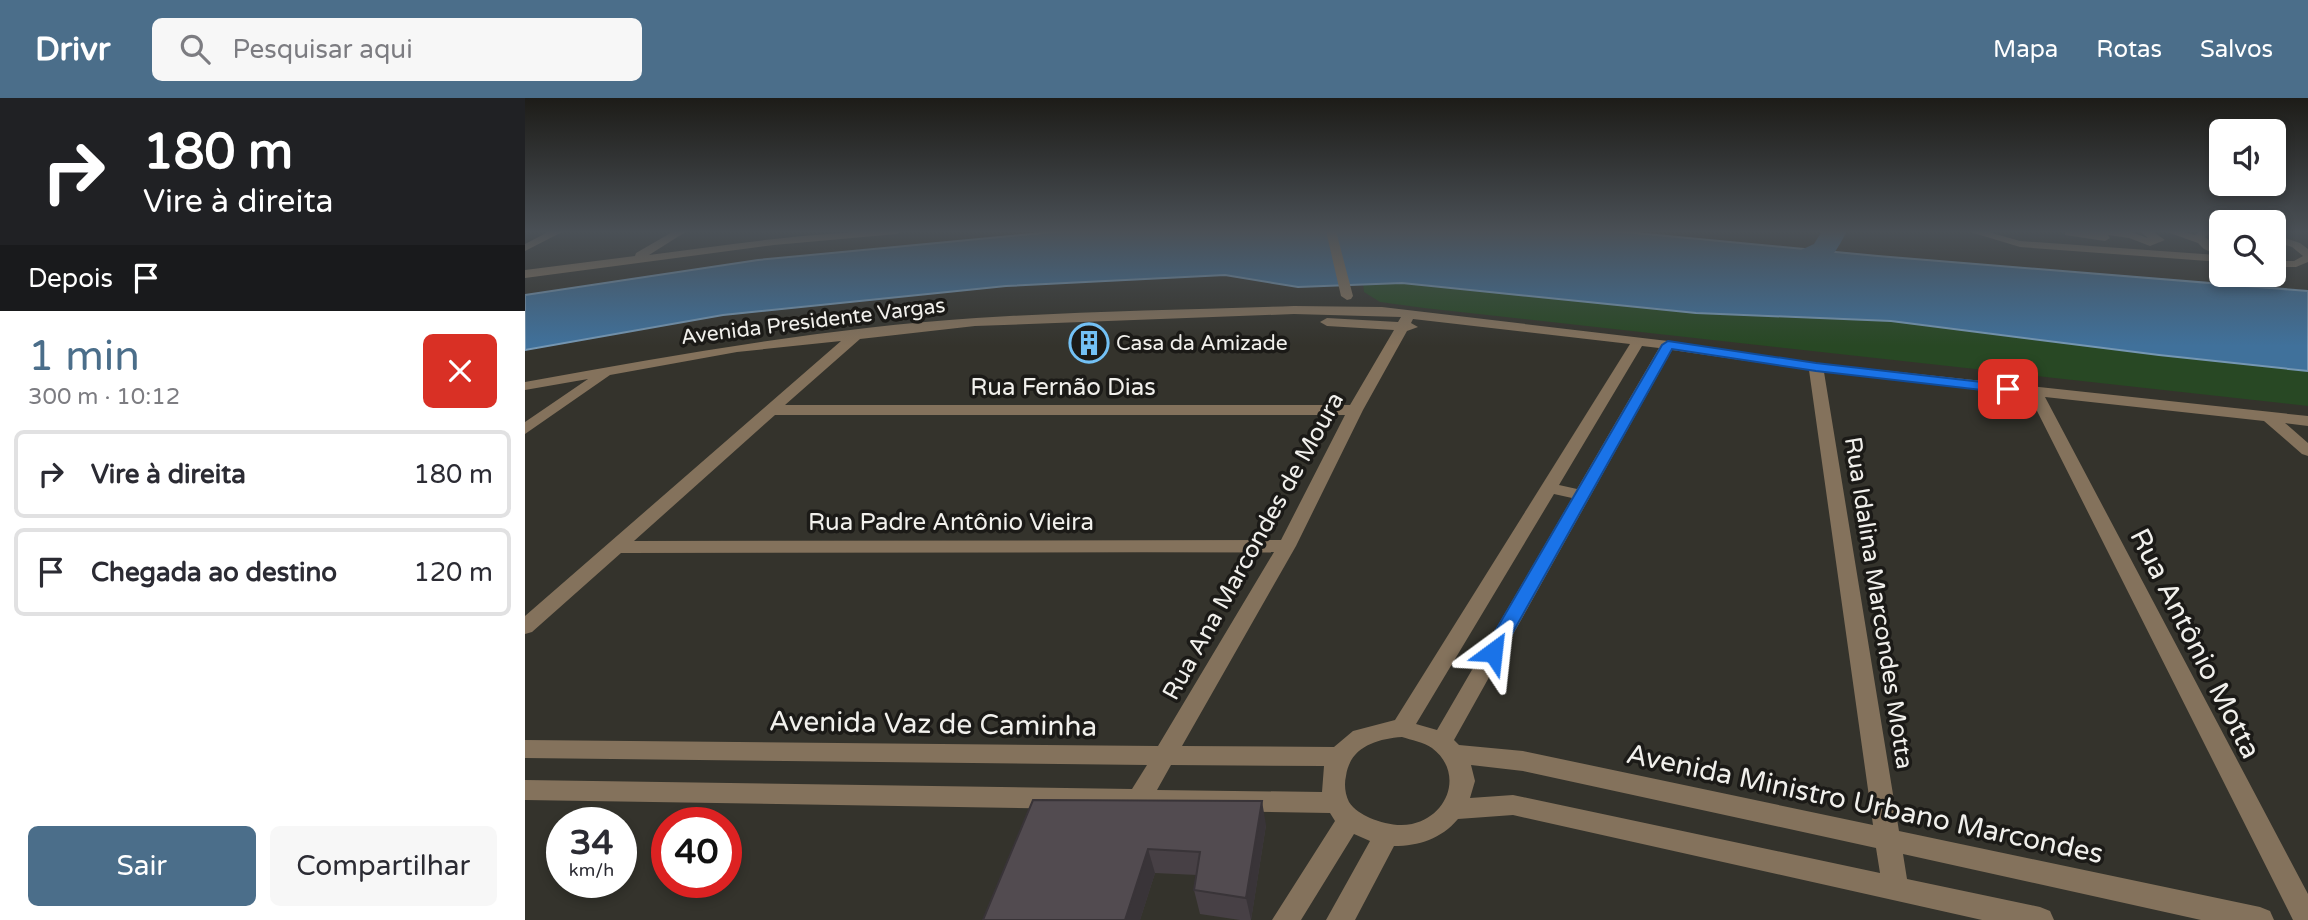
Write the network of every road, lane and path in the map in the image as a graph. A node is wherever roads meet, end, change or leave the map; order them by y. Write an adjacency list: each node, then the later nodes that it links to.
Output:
1 (560, 269): 3 (street)
2 (1340, 269): 4 (street)
3 (525, 274)
4 (1346, 292): 5 (street); 6 (street)
5 (1382, 312): 6 (street, Avenida Presidente Vargas); 7 (street, Avenida Presidente Vargas)
6 (1344, 317): 7 (street, Avenida Presidente Vargas); 8 (street, Avenida Presidente Vargas)
7 (1406, 321): 9 (street, Avenida Presidente Vargas); 16 (street, Rua Ana Marcondes de Moura)
8 (857, 333): 12 (street, Avenida Presidente Vargas); 15 (street)
9 (1638, 342): 10 (street, Avenida Presidente Vargas); 21 (street)
10 (1668, 345): 11 (street, Avenida Presidente Vargas); 22 (street)
11 (1816, 367): 14 (street, Avenida Presidente Vargas); 36 (street, Rua Idalina Marcondes Motta)
12 (610, 370): 13 (street, Avenida Presidente Vargas); 19 (street)
13 (525, 386)
14 (2035, 392): 17 (street, Avenida Presidente Vargas); 42 (street, Rua Antônio Motta)
15 (771, 410): 16 (street, Rua Fernão Dias); 24 (street)
16 (1355, 410): 23 (street, Rua Ana Marcondes de Moura)
17 (2269, 417): 18 (street, Avenida Presidente Vargas); 20 (street)
18 (2308, 421)
19 (525, 429)
20 (2308, 451)
21 (1549, 487): 22 (street); 26 (street)
22 (1581, 496): 27 (street)
23 (1286, 546): 24 (street, Rua Padre Antônio Vieira); 29 (street, Rua Ana Marcondes de Moura)
24 (616, 547): 25 (street)
25 (525, 627)
26 (1402, 728): 27 (street); 30 (street)
27 (1449, 747): 33 (street); 36 (street, Avenida Ministro Urbano Marcondes)
28 (525, 749): 29 (street, Avenida Vaz de Caminha)
29 (1165, 755): 30 (street, Avenida Vaz de Caminha); 32 (street, Rua Ana Marcondes de Moura)
30 (1340, 757): 34 (street)
31 (525, 790): 32 (street)
32 (1139, 799): 34 (street)
33 (1455, 809): 35 (street); 37 (street)
34 (1342, 811): 35 (street); 38 (street)
35 (1386, 836): 39 (street)
36 (1888, 840): 37 (street, Rua Idalina Marcondes Motta); 41 (street, Avenida Ministro Urbano Marcondes)
37 (1895, 888): 40 (street)
38 (1286, 920)
39 (1340, 920)
40 (2040, 920)
41 (2260, 920)
42 (2307, 920)

